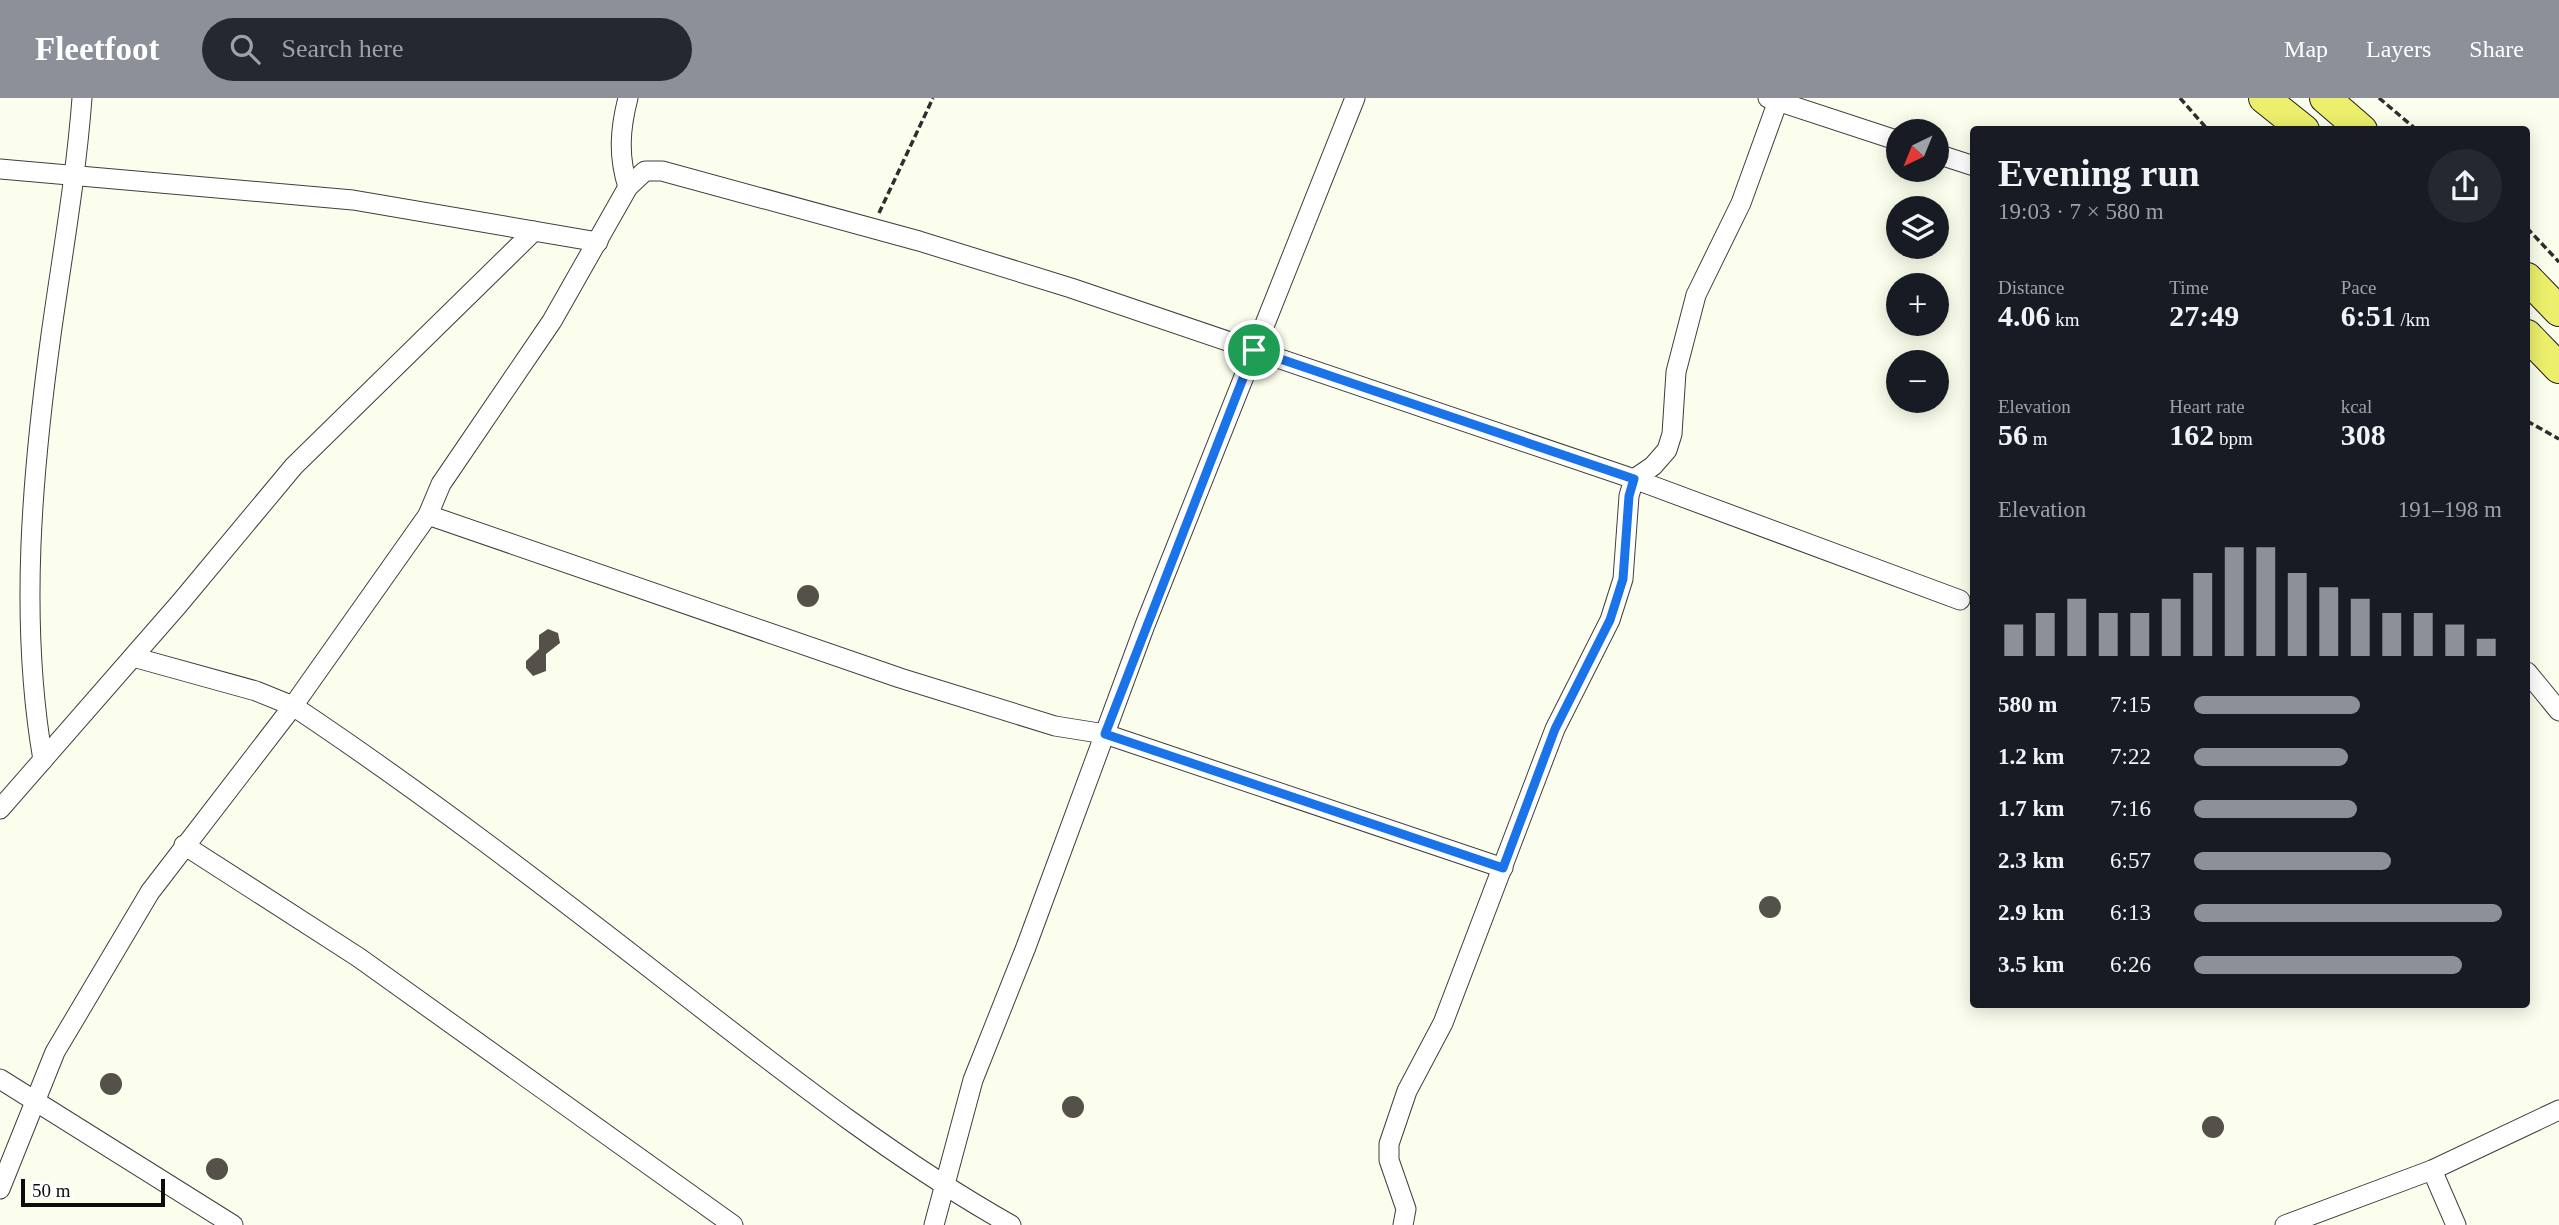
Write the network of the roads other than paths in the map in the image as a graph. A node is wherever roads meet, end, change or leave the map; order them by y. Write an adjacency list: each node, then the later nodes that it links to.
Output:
1 (82, 98): 13 (street)
2 (628, 98): 14 (street)
3 (1354, 98): 20 (street)
4 (2264, 98): 7 (main road)
5 (2325, 98): 8 (main road)
6 (1773, 100): 9 (street); 22 (street)
7 (2299, 126)
8 (2357, 126)
9 (1886, 137)
10 (1950, 158): 11 (street)
11 (1970, 165)
12 (0, 169): 13 (street)
13 (76, 176): 15 (street); 30 (street)
14 (628, 187): 16 (street); 20 (street)
15 (534, 231): 16 (street); 25 (street)
16 (598, 242): 23 (street)
17 (2530, 281): 18 (main road)
18 (2559, 311)
19 (2530, 338): 21 (main road)
20 (1254, 350): 22 (street); 29 (street)
21 (2559, 368)
22 (1634, 479): 24 (street); 33 (street)
23 (428, 515): 27 (street); 29 (street)
24 (1960, 600)
25 (132, 657): 27 (street); 30 (street)
26 (2530, 676): 28 (street)
27 (293, 706): 32 (street); 38 (street)
28 (2559, 711)
29 (1105, 734): 33 (street); 38 (street)
30 (43, 760): 31 (street)
31 (0, 809)
32 (184, 845): 35 (street); 41 (street)
33 (1503, 868): 44 (street)
34 (0, 1079): 35 (street)
35 (34, 1100): 39 (street); 40 (street)
36 (2559, 1110): 37 (street)
37 (2432, 1170): 45 (street); 46 (street)
38 (942, 1186): 42 (street); 43 (street)
39 (0, 1189)
40 (233, 1225)
41 (733, 1225)
42 (934, 1225)
43 (1011, 1225)
44 (1403, 1225)
45 (2285, 1225)
46 (2456, 1225)

